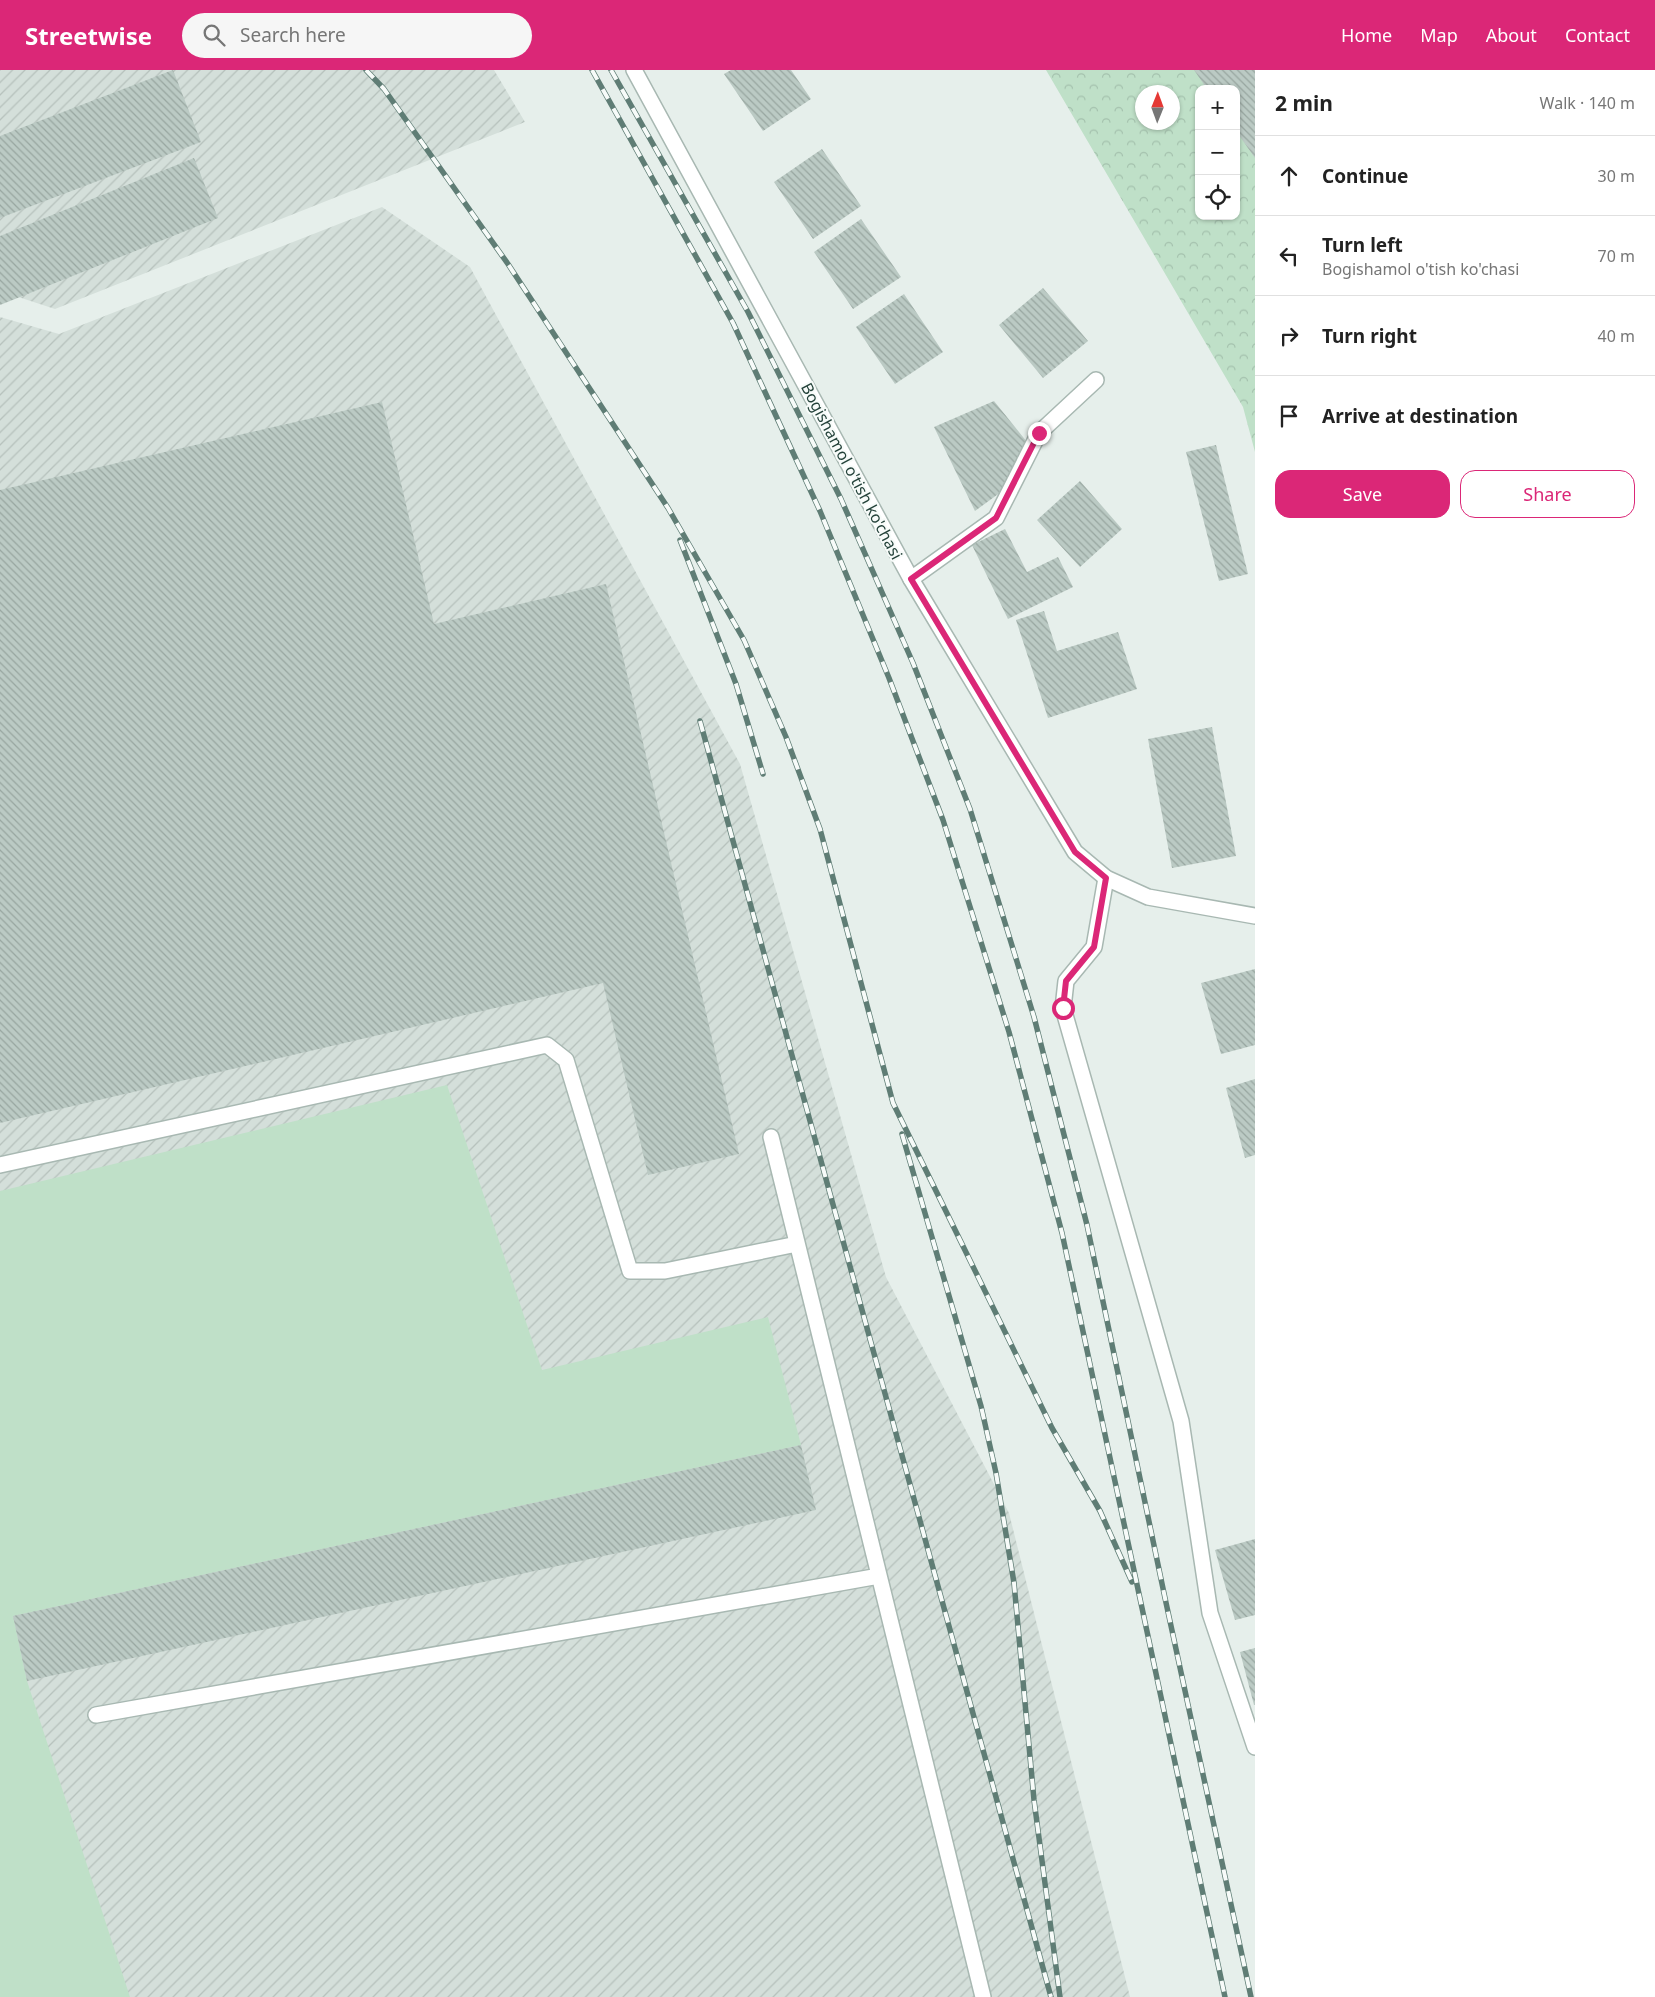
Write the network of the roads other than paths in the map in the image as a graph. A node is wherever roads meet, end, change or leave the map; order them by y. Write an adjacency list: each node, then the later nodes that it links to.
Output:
1 (634, 70): 3 (street, Bogishamol o'tish ko'chasi)
2 (1096, 380): 3 (street)
3 (911, 579): 4 (street, Bogishamol o'tish ko'chasi)
4 (1106, 878): 5 (street, Bogishamol o'tish ko'chasi); 11 (street)
5 (1255, 916)
6 (770, 1137): 8 (street)
7 (0, 1165): 8 (street)
8 (797, 1244): 9 (street)
9 (879, 1576): 10 (street); 12 (street)
10 (96, 1715)
11 (1255, 1746)
12 (983, 1997)

